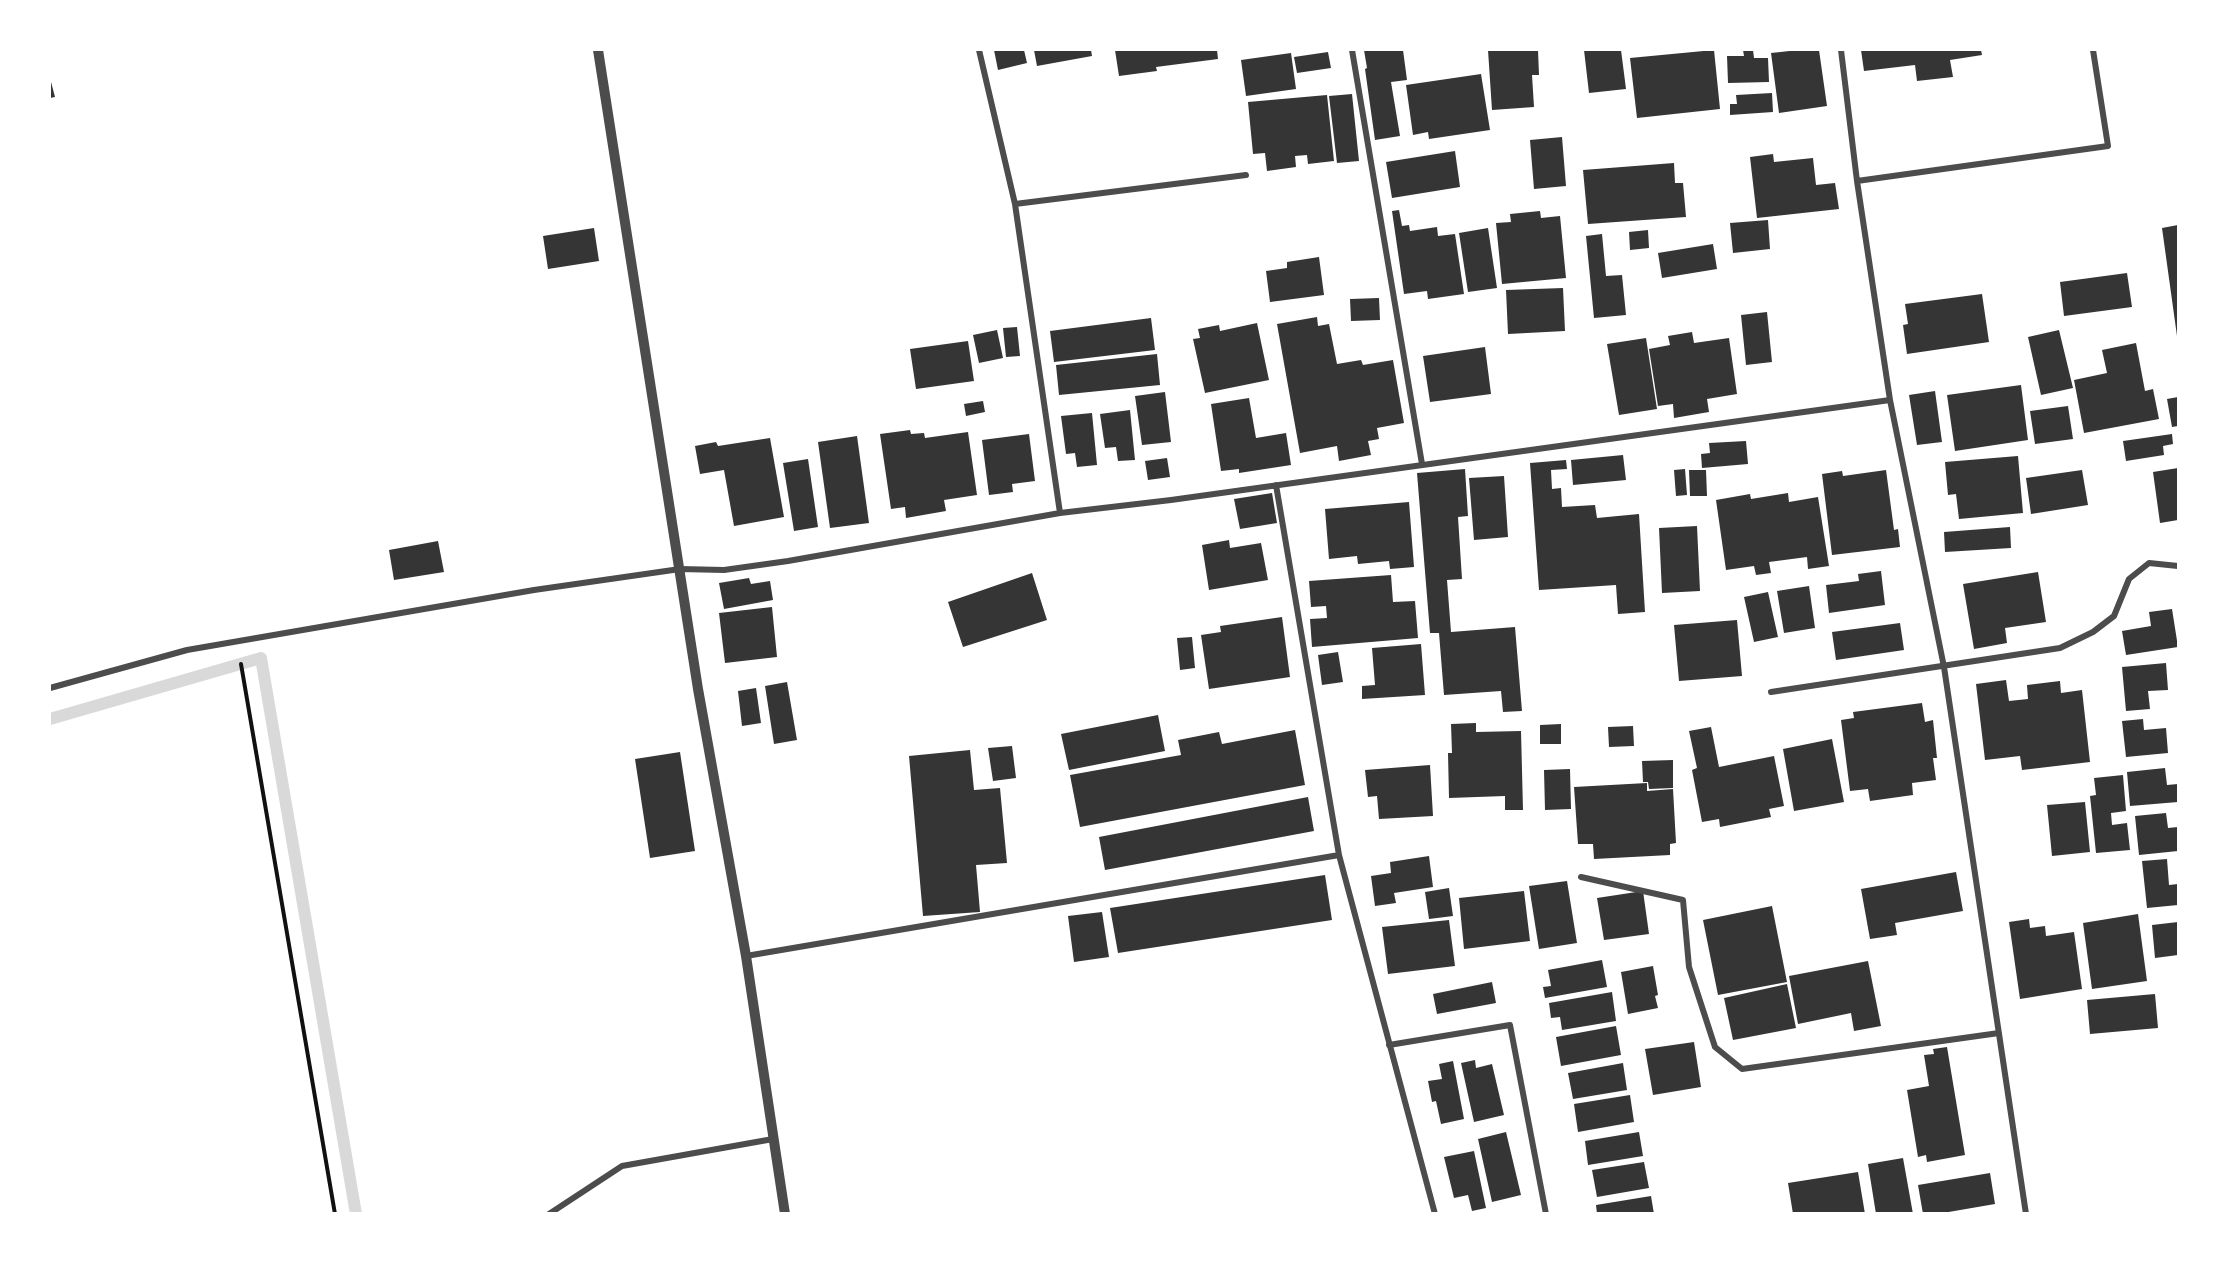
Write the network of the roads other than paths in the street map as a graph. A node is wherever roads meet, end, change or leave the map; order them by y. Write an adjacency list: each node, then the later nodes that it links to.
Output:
1 (598, 50): 14 (street)
2 (979, 50): 8 (street)
3 (1352, 50): 10 (street)
4 (1841, 50): 7 (street)
5 (2092, 50): 7 (street)
6 (1246, 176): 8 (street)
7 (1857, 181): 9 (street)
8 (1014, 204): 12 (street)
9 (1890, 400): 10 (street); 15 (street)
10 (1422, 464): 11 (street)
11 (1276, 485): 12 (street); 18 (street)
12 (1060, 513): 14 (street)
13 (2178, 566): 15 (street)
14 (680, 569): 16 (street); 20 (street)
15 (1944, 667): 17 (street); 21 (street)
16 (50, 688)
17 (1771, 692)
18 (1339, 855): 20 (street); 22 (street)
19 (1581, 877): 21 (street)
20 (746, 956): 23 (street)
21 (1999, 1032): 28 (street)
22 (1389, 1045): 26 (street); 27 (street)
23 (773, 1139): 24 (street); 25 (street)
24 (549, 1214)
25 (785, 1214)
26 (1435, 1214)
27 (1546, 1214)
28 (2026, 1214)

